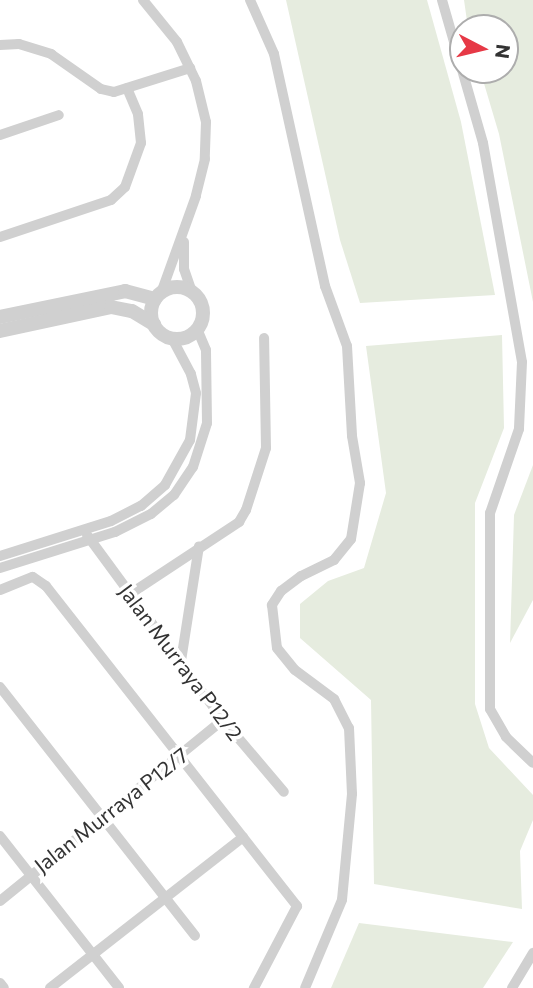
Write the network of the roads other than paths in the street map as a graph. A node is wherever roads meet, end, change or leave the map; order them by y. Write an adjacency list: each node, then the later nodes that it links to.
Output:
1 (143, 0): 5 (street)
2 (250, 0): 45 (street)
3 (442, 0): 29 (street)
4 (0, 45): 6 (street)
5 (190, 68): 6 (street); 9 (street)
6 (127, 88): 10 (street)
7 (60, 115): 8 (street)
8 (0, 135)
9 (185, 233): 11 (street); 12 (street)
10 (0, 237)
11 (192, 292): 12 (street); 15 (street)
12 (158, 296): 13 (street); 14 (street)
13 (0, 317)
14 (154, 324): 16 (street); 18 (street)
15 (197, 329): 18 (street); 19 (street)
16 (0, 331)
17 (264, 338): 20 (street)
18 (172, 339): 19 (street)
19 (86, 534): 21 (street); 22 (street); 24 (street, Jalan Murraya P12/2)
20 (199, 546): 24 (street); 25 (street)
21 (0, 556)
22 (0, 568)
23 (0, 590): 28 (street)
24 (130, 594): 25 (street, Jalan Murraya P12/2)
25 (181, 662): 27 (street, Jalan Murraya P12/2)
26 (0, 687): 31 (street)
27 (223, 720): 28 (street, Jalan Murraya P12/7); 30 (street, Jalan Murraya P12/2)
28 (178, 757): 31 (street, Jalan Murraya P12/7); 33 (street)
29 (533, 763)
30 (284, 792)
31 (104, 820): 34 (street, Jalan Murraya P12/7); 35 (street)
32 (0, 836): 34 (street)
33 (243, 837): 35 (street); 44 (street)
34 (31, 873): 36 (street, Jalan Murraya P12/7); 39 (street)
35 (166, 900): 37 (street); 39 (street)
36 (0, 901)
37 (195, 936)
38 (533, 953): 46 (street)
39 (92, 955): 42 (street); 43 (street)
40 (0, 983): 41 (street)
41 (4, 988)
42 (50, 988)
43 (118, 988)
44 (254, 988)
45 (305, 988)
46 (512, 988)

